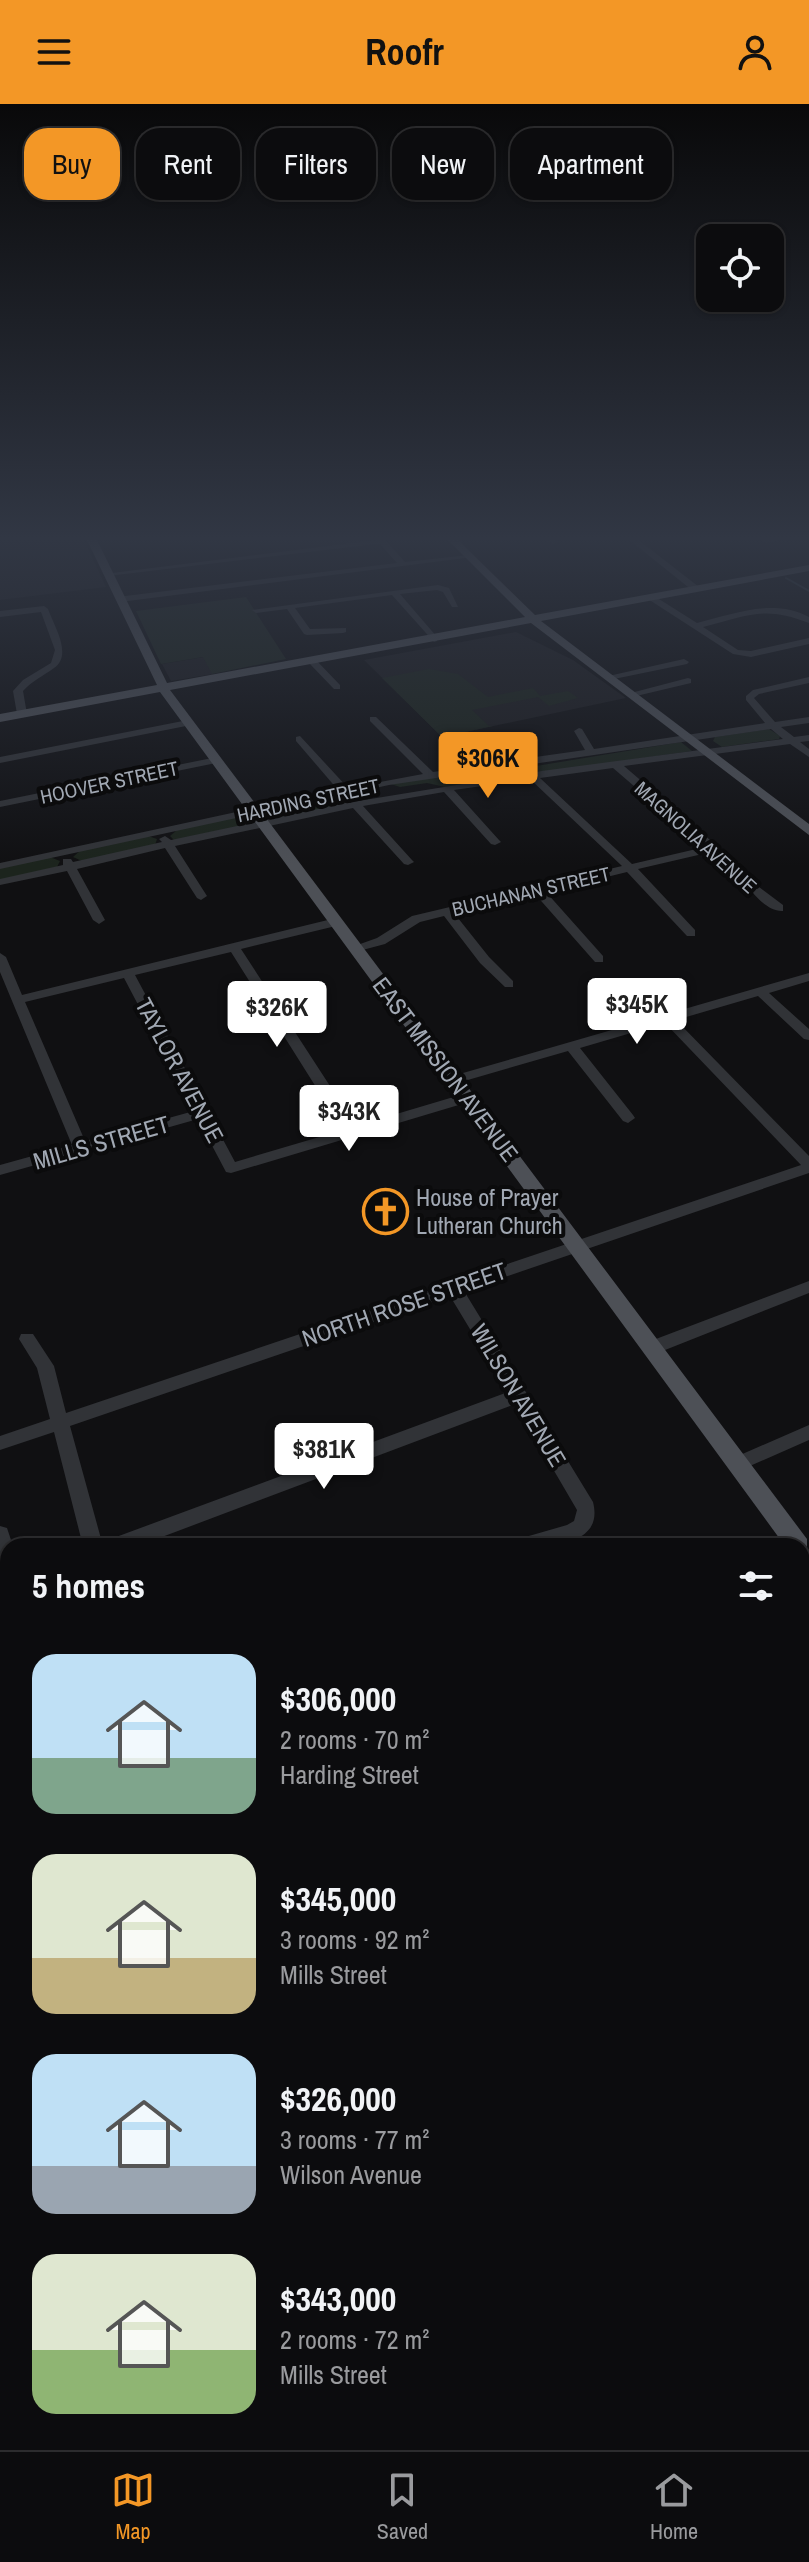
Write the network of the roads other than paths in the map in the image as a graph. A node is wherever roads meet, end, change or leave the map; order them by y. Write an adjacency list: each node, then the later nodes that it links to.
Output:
1 (57, 647): 17 (street)
2 (143, 647): 15 (main road, EAST MISSION AVENUE)
3 (387, 647): 8 (main road)
4 (557, 647): 10 (main road)
5 (571, 647): 10 (main road)
6 (726, 647): 7 (street)
7 (777, 647)
8 (312, 661): 14 (street); 15 (main road)
9 (684, 662): 11 (street)
10 (590, 663): 11 (main road)
11 (609, 677): 16 (main road)
12 (809, 680): 22 (street)
13 (688, 681): 16 (street)
14 (337, 687)
15 (163, 688): 17 (main road); 21 (main road, EAST MISSION AVENUE)
16 (632, 694): 25 (main road)
17 (22, 714): 18 (main road)
18 (0, 718)
19 (373, 719): 36 (street)
20 (809, 720): 22 (street, HARDING STREET)
21 (188, 723): 32 (street); 33 (main road, EAST MISSION AVENUE)
22 (772, 725): 25 (street, HARDING STREET); 28 (street)
23 (579, 731): 29 (street)
24 (490, 736): 34 (street)
25 (687, 738): 29 (street, HARDING STREET); 30 (main road)
26 (809, 738): 28 (street, HARDING STREET)
27 (300, 739): 39 (street)
28 (791, 741): 30 (street, HARDING STREET); 31 (street)
29 (591, 752): 34 (street, HARDING STREET)
30 (707, 753): 35 (street, HARDING STREET); 44 (main road)
31 (809, 754)
32 (0, 760)
33 (217, 760): 40 (street, HOOVER STREET); 42 (main road, EAST MISSION AVENUE)
34 (517, 763): 36 (street, HARDING STREET); 37 (street)
35 (615, 764): 37 (street, HARDING STREET); 47 (street, MAGNOLIA AVENUE)
36 (430, 775): 39 (street, HARDING STREET)
37 (532, 777): 38 (street, HARDING STREET); 52 (street)
38 (447, 789): 41 (street, HARDING STREET); 45 (street)
39 (345, 791): 42 (street, HARDING STREET)
40 (0, 804)
41 (356, 805): 42 (street, HARDING STREET); 49 (street)
42 (260, 818): 43 (street, HARDING STREET); 46 (street, HARDING STREET); 59 (main road, EAST MISSION AVENUE)
43 (160, 831): 46 (street); 48 (street, HARDING STREET)
44 (809, 831)
45 (495, 842)
46 (169, 846): 51 (street, HARDING STREET); 55 (street)
47 (713, 848): 52 (street, BUCHANAN STREET); 56 (street, MAGNOLIA AVENUE)
48 (63, 852): 50 (street, HARDING STREET); 51 (street)
49 (408, 862)
50 (0, 866)
51 (71, 867): 53 (street, HARDING STREET); 58 (street)
52 (630, 868): 54 (street, BUCHANAN STREET); 60 (street)
53 (0, 882)
54 (537, 889): 57 (street, BUCHANAN STREET); 64 (street)
55 (201, 896)
56 (779, 908)
57 (446, 911): 62 (street, BUCHANAN STREET); 67 (street)
58 (99, 920)
59 (336, 922): 61 (street); 62 (main road, EAST MISSION AVENUE)
60 (691, 933)
61 (234, 947): 65 (street); 77 (street)
62 (355, 948): 73 (main road, EAST MISSION AVENUE)
63 (0, 957): 69 (street)
64 (599, 959)
65 (128, 973): 69 (street); 75 (street, TAYLOR AVENUE)
66 (809, 977): 68 (street)
67 (509, 984)
68 (760, 991): 70 (street); 71 (street)
69 (18, 1000): 78 (street)
70 (667, 1018): 72 (street); 79 (street)
71 (809, 1036)
72 (572, 1047): 73 (street); 76 (street)
73 (454, 1080): 74 (main road, EAST MISSION AVENUE)
74 (467, 1098): 77 (street); 81 (main road, EAST MISSION AVENUE)
75 (203, 1113): 77 (street, TAYLOR AVENUE); 78 (street, MILLS STREET)
76 (628, 1118)
77 (352, 1132)
78 (80, 1147): 80 (street, MILLS STREET)
79 (809, 1166): 81 (street, NORTH ROSE STREET)
80 (0, 1170)
81 (578, 1246): 82 (street, NORTH ROSE STREET); 85 (main road, EAST MISSION AVENUE)
82 (453, 1287): 86 (street, WILSON AVENUE); 87 (street, NORTH ROSE STREET)
83 (809, 1287): 85 (street)
84 (27, 1339): 87 (street)
85 (654, 1347): 90 (main road, EAST MISSION AVENUE)
86 (518, 1396): 92 (street); 93 (street, WILSON AVENUE)
87 (60, 1422): 89 (street, NORTH ROSE STREET); 91 (street)
88 (809, 1432): 90 (street)
89 (0, 1443)
90 (737, 1464): 94 (main road, EAST MISSION AVENUE)
91 (91, 1538)
92 (136, 1538)
93 (551, 1538)
94 (793, 1538)

